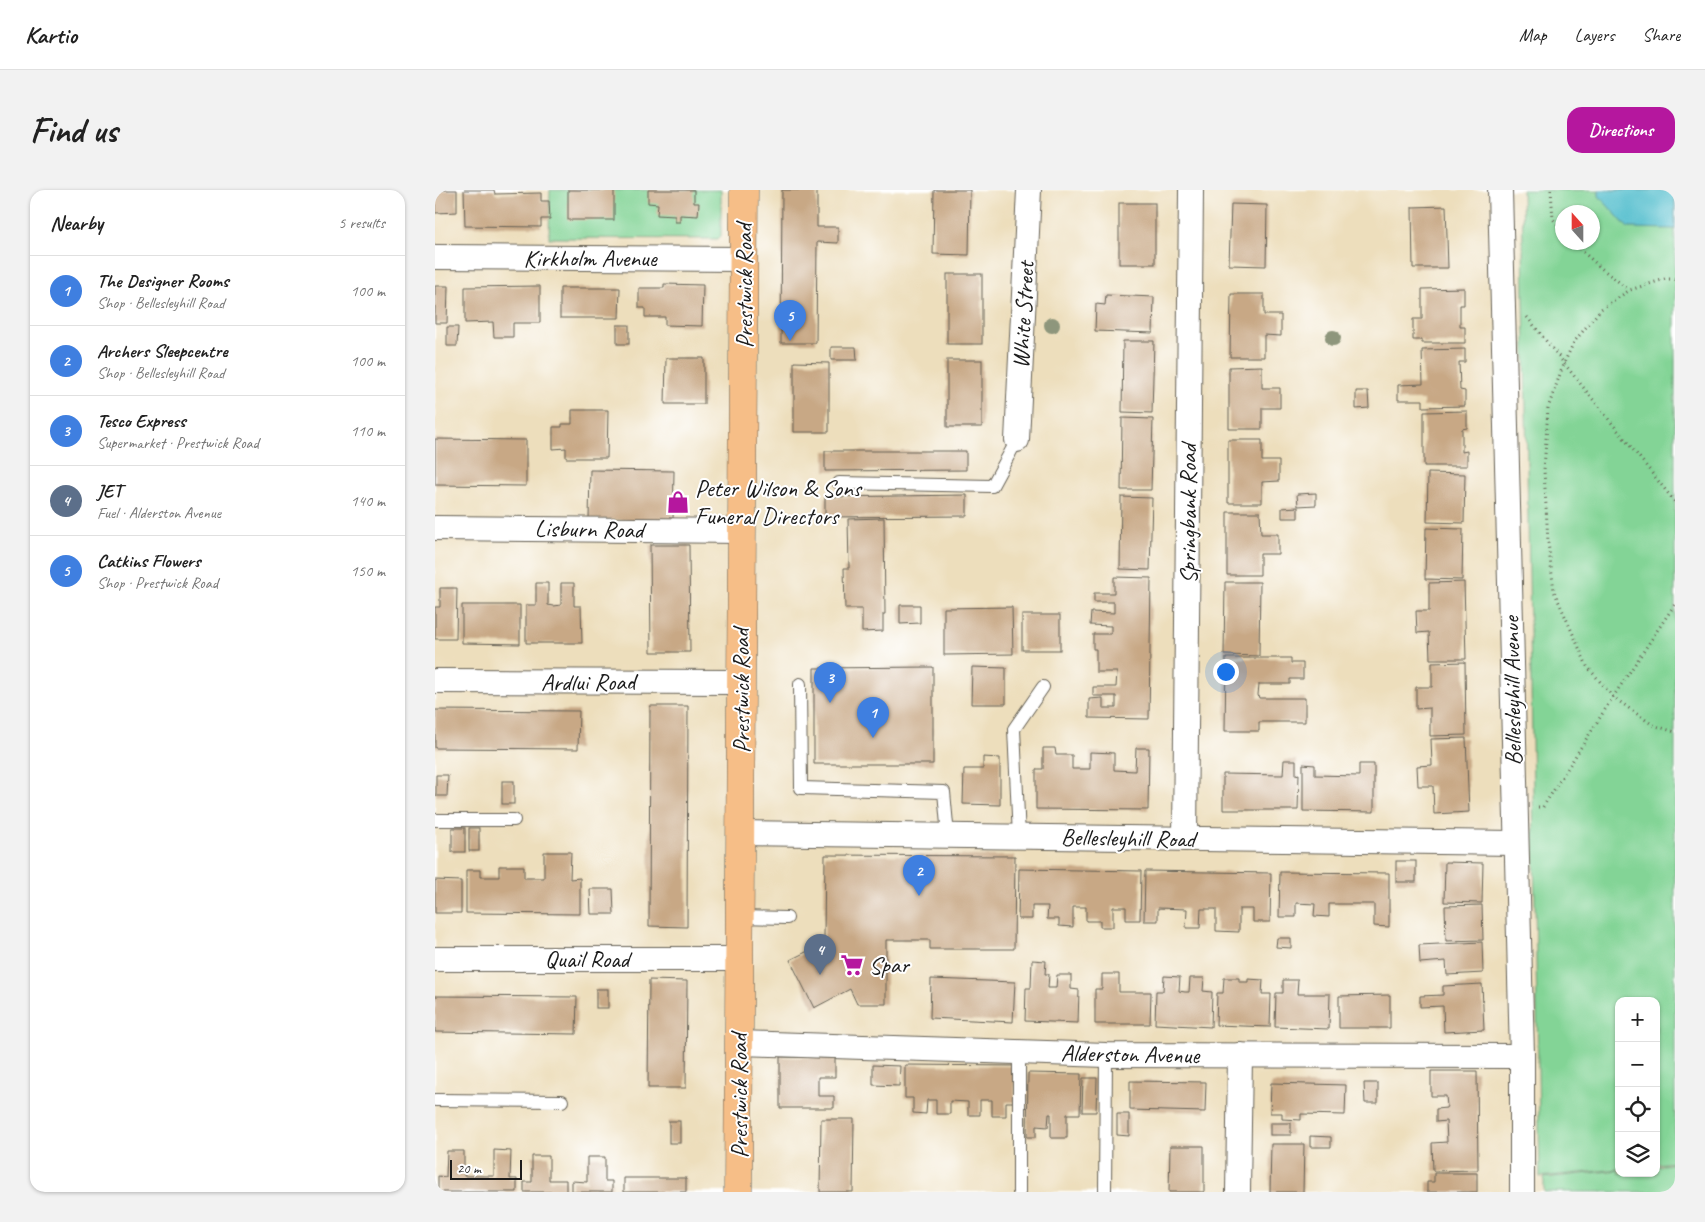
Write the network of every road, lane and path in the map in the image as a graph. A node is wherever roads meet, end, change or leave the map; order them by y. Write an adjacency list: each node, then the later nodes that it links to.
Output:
1 (744, 190): 9 (main road, Prestwick Road)
2 (1029, 190): 14 (street, White Street)
3 (1191, 190): 32 (street, Springbank Road)
4 (1500, 190): 11 (street, Bellesleyhill Avenue)
5 (1551, 190): 6 (path)
6 (1555, 221)
7 (1581, 250): 12 (path)
8 (435, 257): 9 (street, Kirkholm Avenue)
9 (744, 259): 18 (main road, Prestwick Road)
10 (1675, 279): 12 (path)
11 (1502, 285): 13 (path); 26 (street, Bellesleyhill Avenue)
12 (1630, 290): 13 (path)
13 (1564, 363): 16 (path); 24 (path)
14 (1017, 440): 15 (lane)
15 (839, 483)
16 (1675, 502)
17 (435, 528): 18 (street, Lisburn Road)
18 (742, 531): 21 (main road, Prestwick Road)
19 (1675, 604): 24 (path)
20 (435, 682): 21 (street, Ardlui Road)
21 (741, 682): 29 (main road, Prestwick Road)
22 (800, 684): 30 (lane)
23 (1043, 687): 31 (lane)
24 (1613, 697): 25 (path); 26 (path)
25 (1675, 732)
26 (1515, 806): 33 (street, Bellesleyhill Avenue)
27 (435, 820): 28 (lane)
28 (514, 820)
29 (741, 833): 30 (street, Bellesleyhill Road); 34 (main road, Prestwick Road)
30 (948, 836): 31 (street, Bellesleyhill Road)
31 (1019, 837): 32 (street, Bellesleyhill Road)
32 (1185, 839): 33 (street, Bellesleyhill Road)
33 (1515, 844): 42 (street, Bellesleyhill Avenue)
34 (740, 917): 35 (lane); 37 (main road, Prestwick Road)
35 (787, 918)
36 (435, 959): 37 (street, Quail Road)
37 (740, 959): 38 (main road, Prestwick Road)
38 (739, 1043): 39 (street, Alderston Avenue); 45 (main road, Prestwick Road)
39 (1019, 1052): 40 (street, Alderston Avenue); 46 (lane)
40 (1106, 1055): 41 (street, Alderston Avenue); 47 (lane)
41 (1240, 1055): 42 (street, Alderston Avenue); 48 (street)
42 (1522, 1056): 49 (street, Bellesleyhill Avenue)
43 (435, 1100): 44 (lane)
44 (562, 1101)
45 (738, 1192)
46 (1019, 1192)
47 (1105, 1192)
48 (1238, 1192)
49 (1522, 1192)

